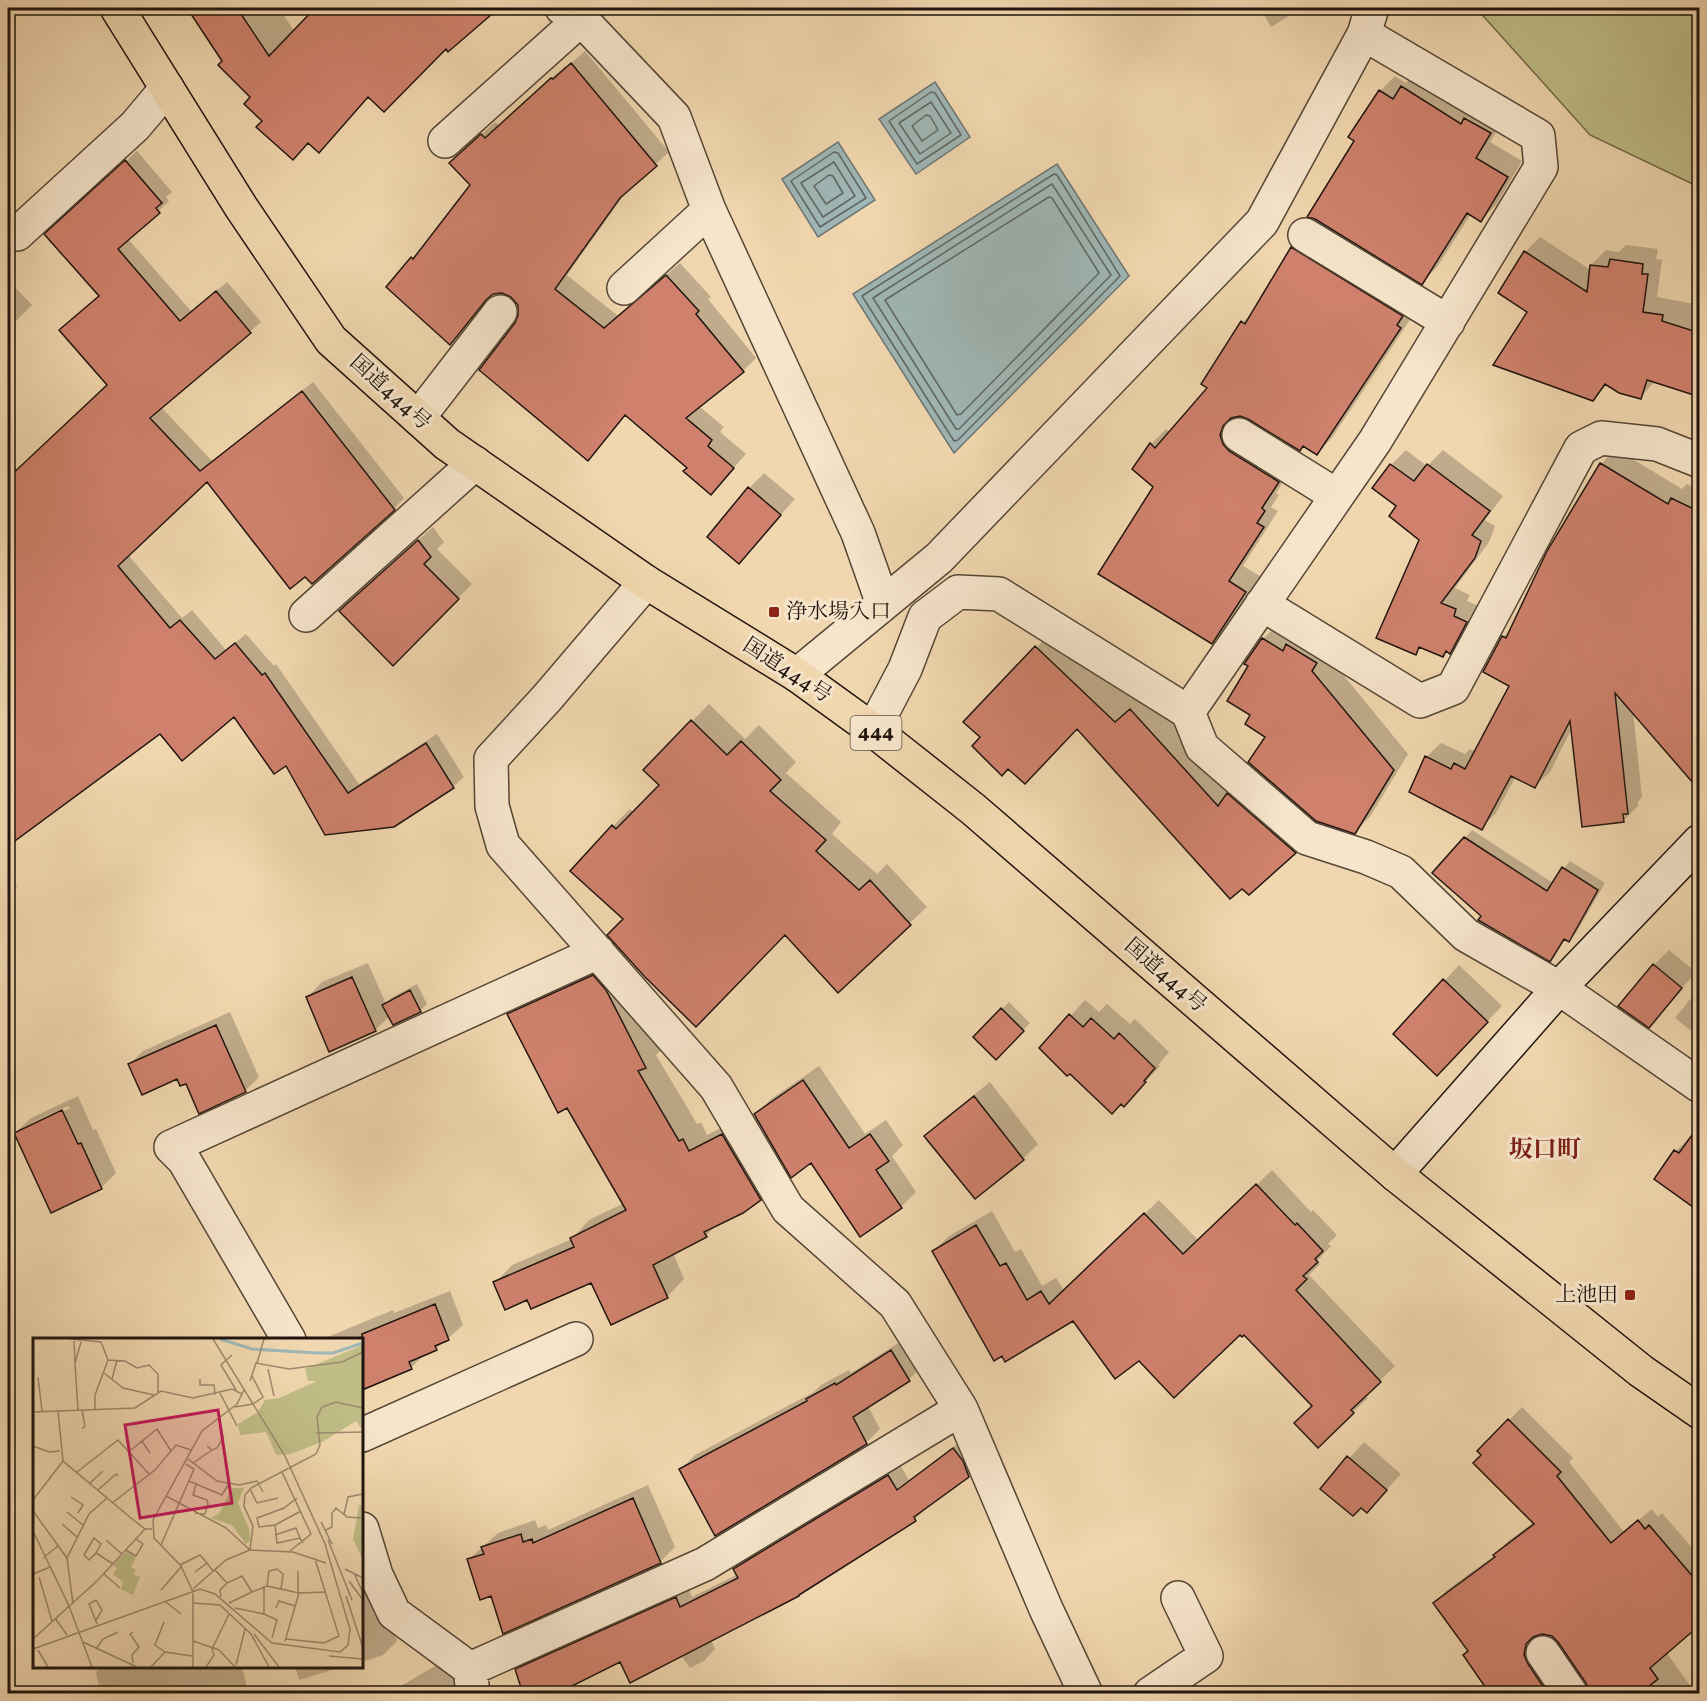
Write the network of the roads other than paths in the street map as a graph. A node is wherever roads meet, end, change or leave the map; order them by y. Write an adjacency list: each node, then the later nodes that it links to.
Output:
1 (117, 8): 4 (highway, 国道444号 / 444)
2 (572, 13): 5 (street); 6 (street)
3 (1368, 21): 11 (street); 18 (street)
4 (167, 88): 7 (street); 12 (highway, 国道444号 / 444)
5 (445, 141)
6 (709, 210): 9 (street); 18 (street)
7 (17, 234)
8 (1305, 235): 11 (street)
9 (624, 288)
10 (500, 312): 12 (street)
11 (1448, 322): 16 (street)
12 (417, 418): 15 (highway, 国道444号 / 444)
13 (1239, 435): 16 (street)
14 (1700, 461): 19 (street)
15 (475, 463): 17 (highway, 国道444号 / 444); 20 (street)
16 (1337, 496): 19 (street)
17 (646, 582): 21 (highway, 国道444号 / 444); 25 (street)
18 (883, 604): 21 (street)
19 (1262, 604): 22 (street)
20 (306, 615)
21 (797, 675): 23 (highway, 国道444号 / 444)
22 (1188, 712): 23 (street); 26 (street)
23 (873, 730): 28 (highway, 国道444号 / 444)
24 (1700, 841): 26 (street)
25 (598, 952): 29 (street); 31 (street)
26 (1559, 988): 27 (street); 28 (street)
27 (1700, 1086)
28 (1395, 1174): 32 (highway, 国道444号 / 444)
29 (288, 1338)
30 (576, 1339): 33 (street)
31 (961, 1409): 37 (street); 38 (street)
32 (1700, 1412)
33 (363, 1435)
34 (363, 1532): 37 (street)
35 (1178, 1598): 39 (street)
36 (1543, 1653): 40 (street)
37 (471, 1681)
38 (1086, 1694)
39 (1150, 1694)
40 (1571, 1694)

